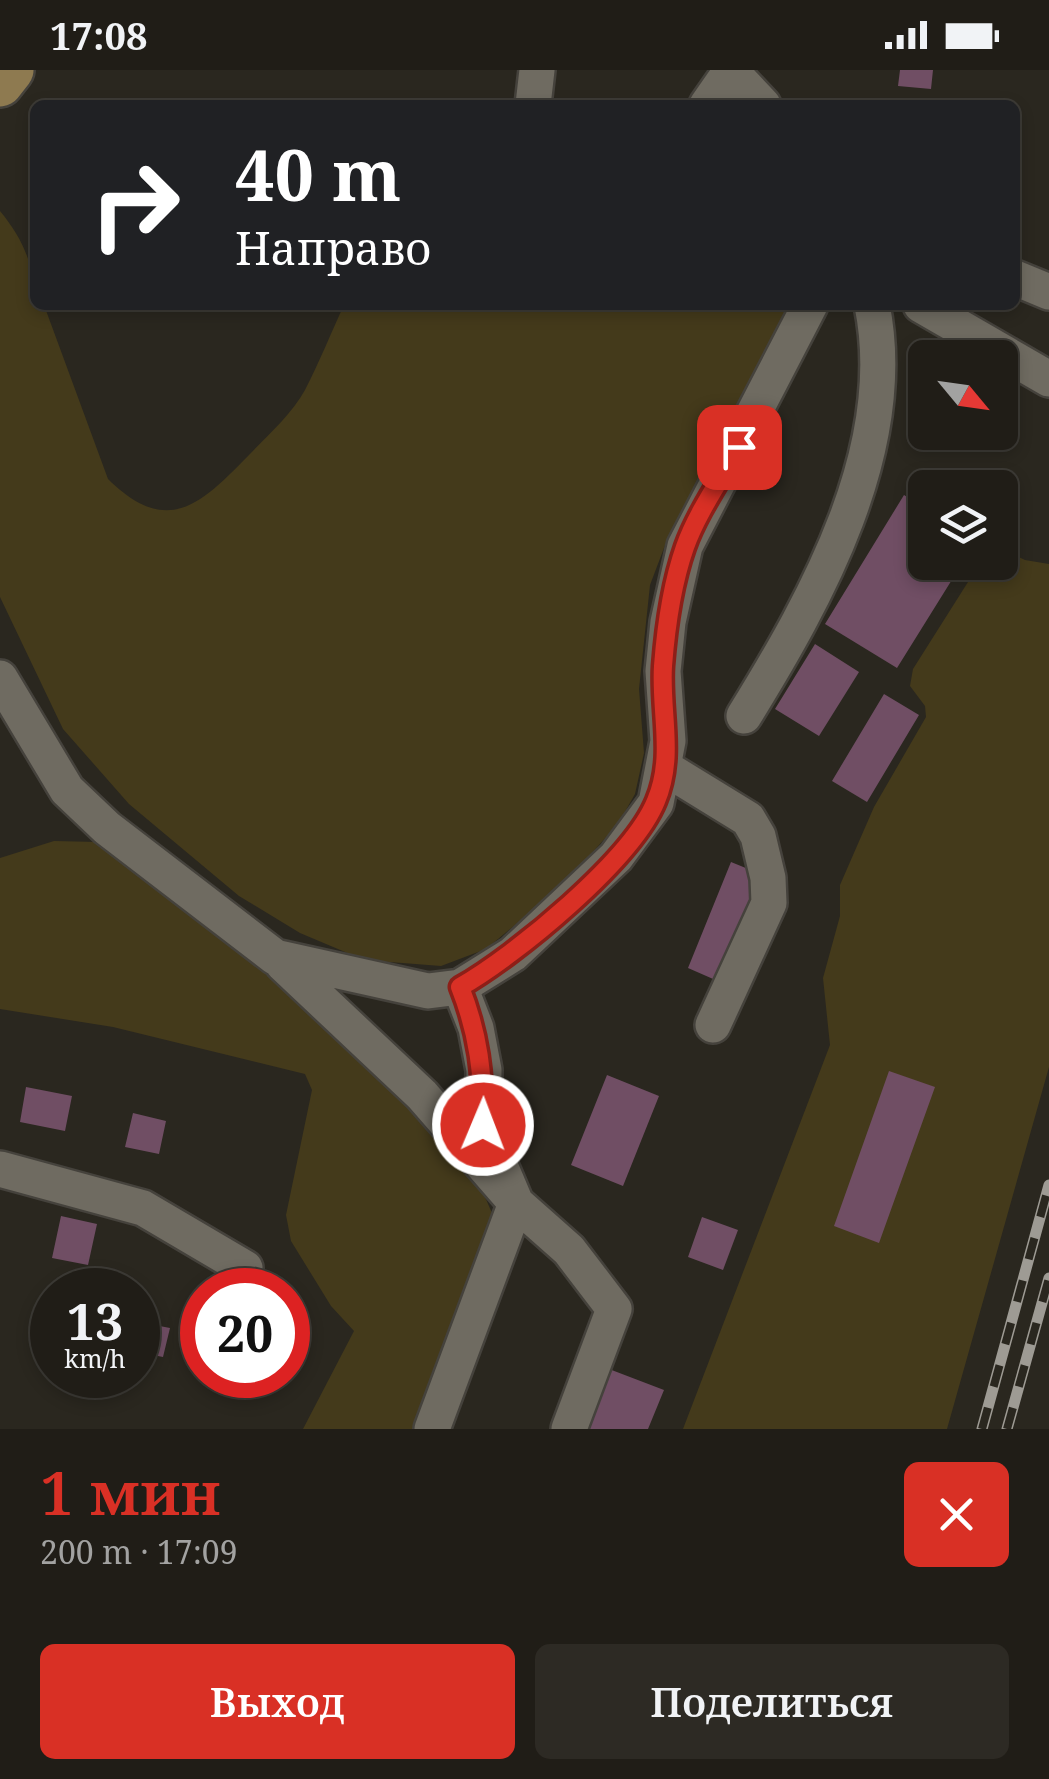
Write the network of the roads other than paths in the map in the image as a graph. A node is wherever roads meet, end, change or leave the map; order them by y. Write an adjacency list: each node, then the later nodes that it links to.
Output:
1 (12, 70): 4 (main road)
2 (537, 70): 5 (street)
3 (730, 71): 6 (street); 7 (street)
4 (0, 84)
5 (533, 100)
6 (711, 100)
7 (758, 100)
8 (1020, 280): 9 (street)
9 (1049, 292)
10 (807, 310): 16 (street)
11 (873, 310): 15 (street)
12 (930, 310): 13 (street)
13 (1049, 379)
14 (0, 678): 17 (street)
15 (744, 716)
16 (665, 768): 18 (street); 19 (street)
17 (275, 956): 18 (street); 21 (street)
18 (460, 987): 21 (street)
19 (713, 1025)
20 (0, 1169): 22 (street)
21 (516, 1203): 23 (street); 24 (street)
22 (245, 1268)
23 (432, 1429)
24 (569, 1429)

